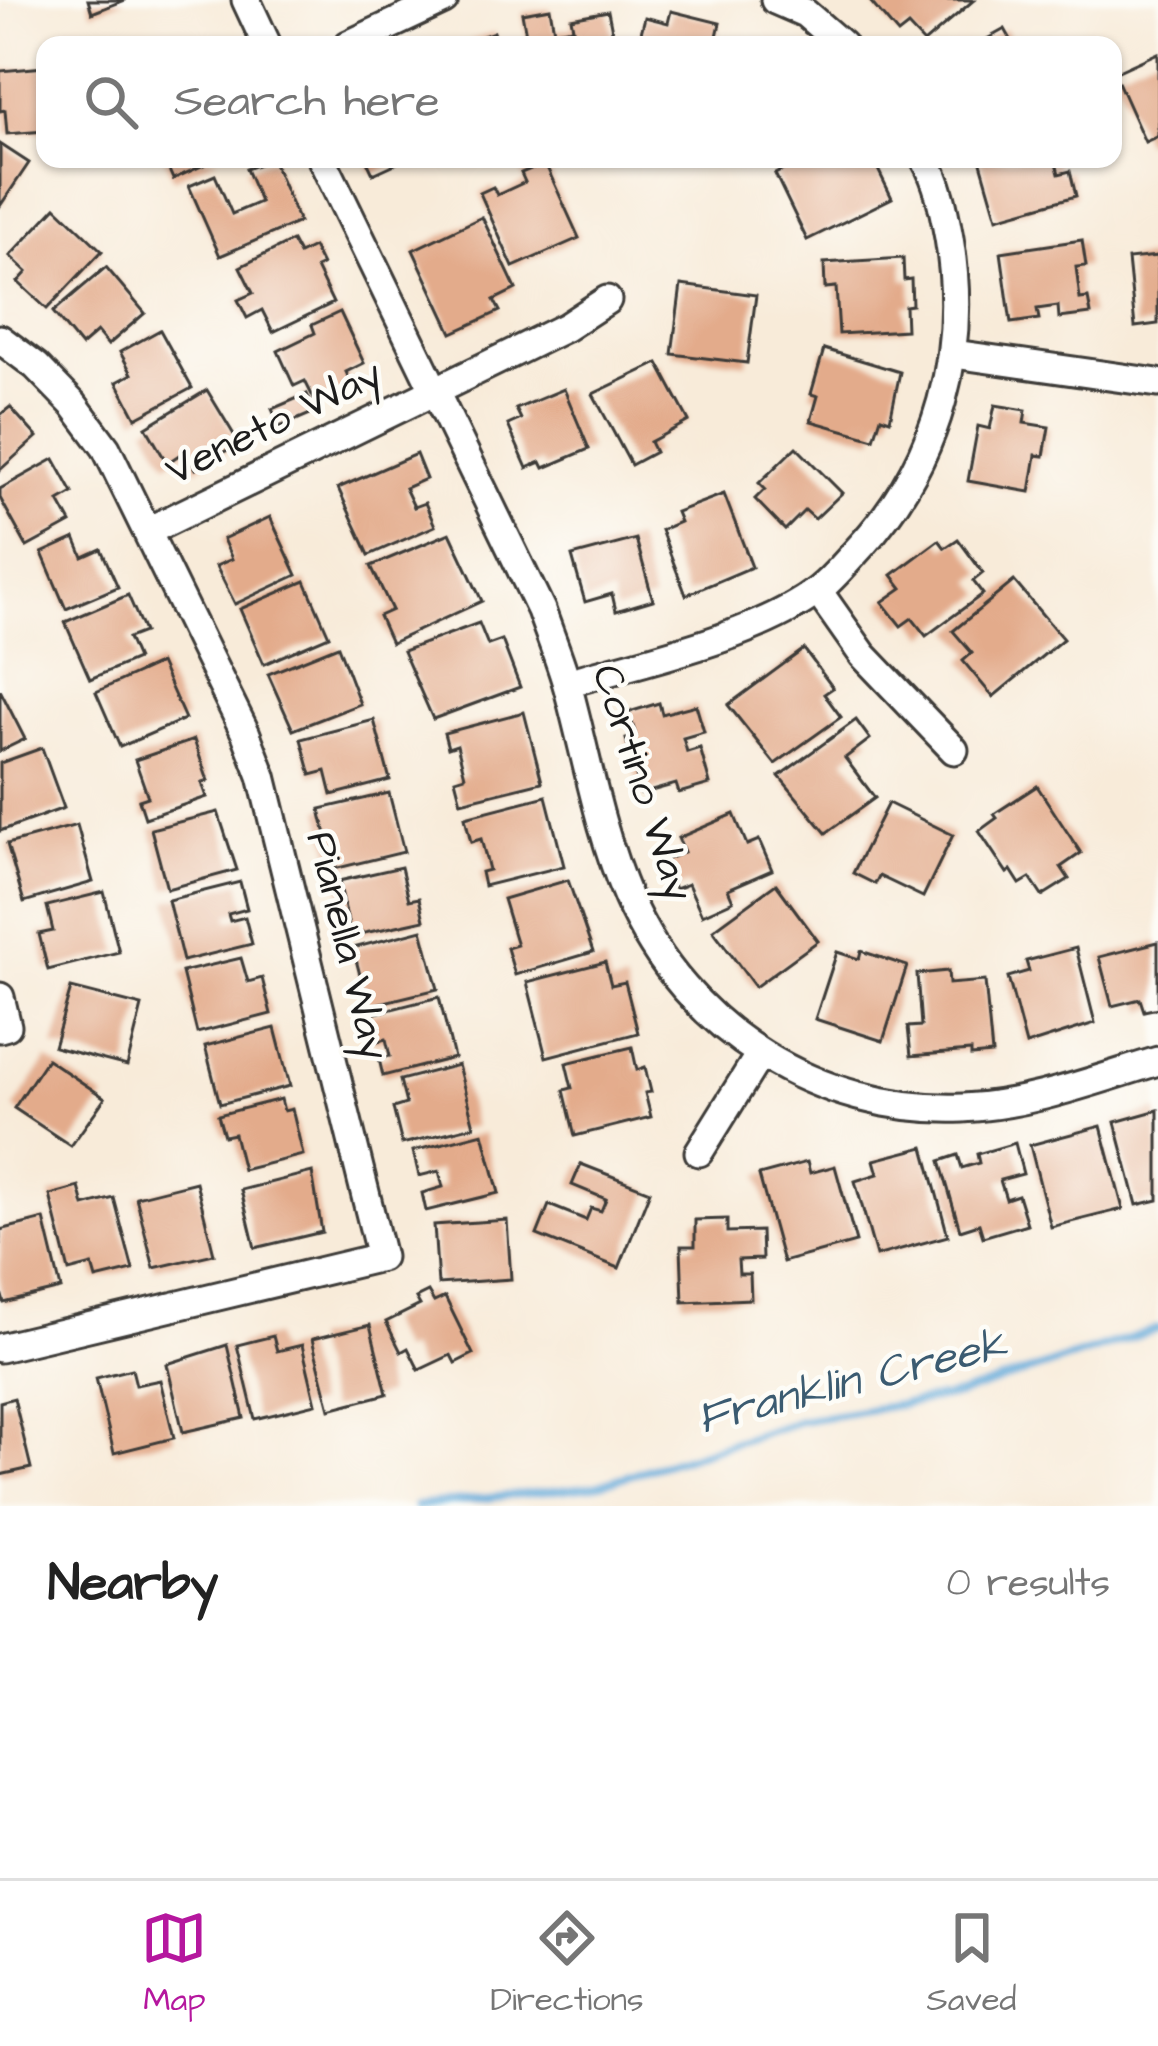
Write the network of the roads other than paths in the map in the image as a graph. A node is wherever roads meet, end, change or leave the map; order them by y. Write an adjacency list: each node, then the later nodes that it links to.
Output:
1 (245, 0): 5 (street)
2 (444, 0): 6 (street)
3 (775, 0): 4 (street)
4 (809, 6): 7 (street)
5 (263, 36)
6 (367, 36)
7 (834, 36)
8 (326, 168): 14 (street, Cortino Way)
9 (930, 168): 12 (street)
10 (607, 300): 14 (street, Veneto Way)
11 (0, 339): 15 (street, Pianella Way)
12 (953, 354): 13 (street); 16 (street)
13 (1158, 383)
14 (435, 392): 15 (street, Veneto Way); 17 (street, Cortino Way)
15 (148, 531): 24 (street, Pianella Way)
16 (818, 591): 17 (street); 18 (street)
17 (567, 683): 21 (street, Cortino Way)
18 (954, 750)
19 (0, 997): 20 (street)
20 (0, 1028)
21 (760, 1054): 22 (street, Cortino Way); 23 (street)
22 (1158, 1061)
23 (699, 1152)
24 (0, 1348)

